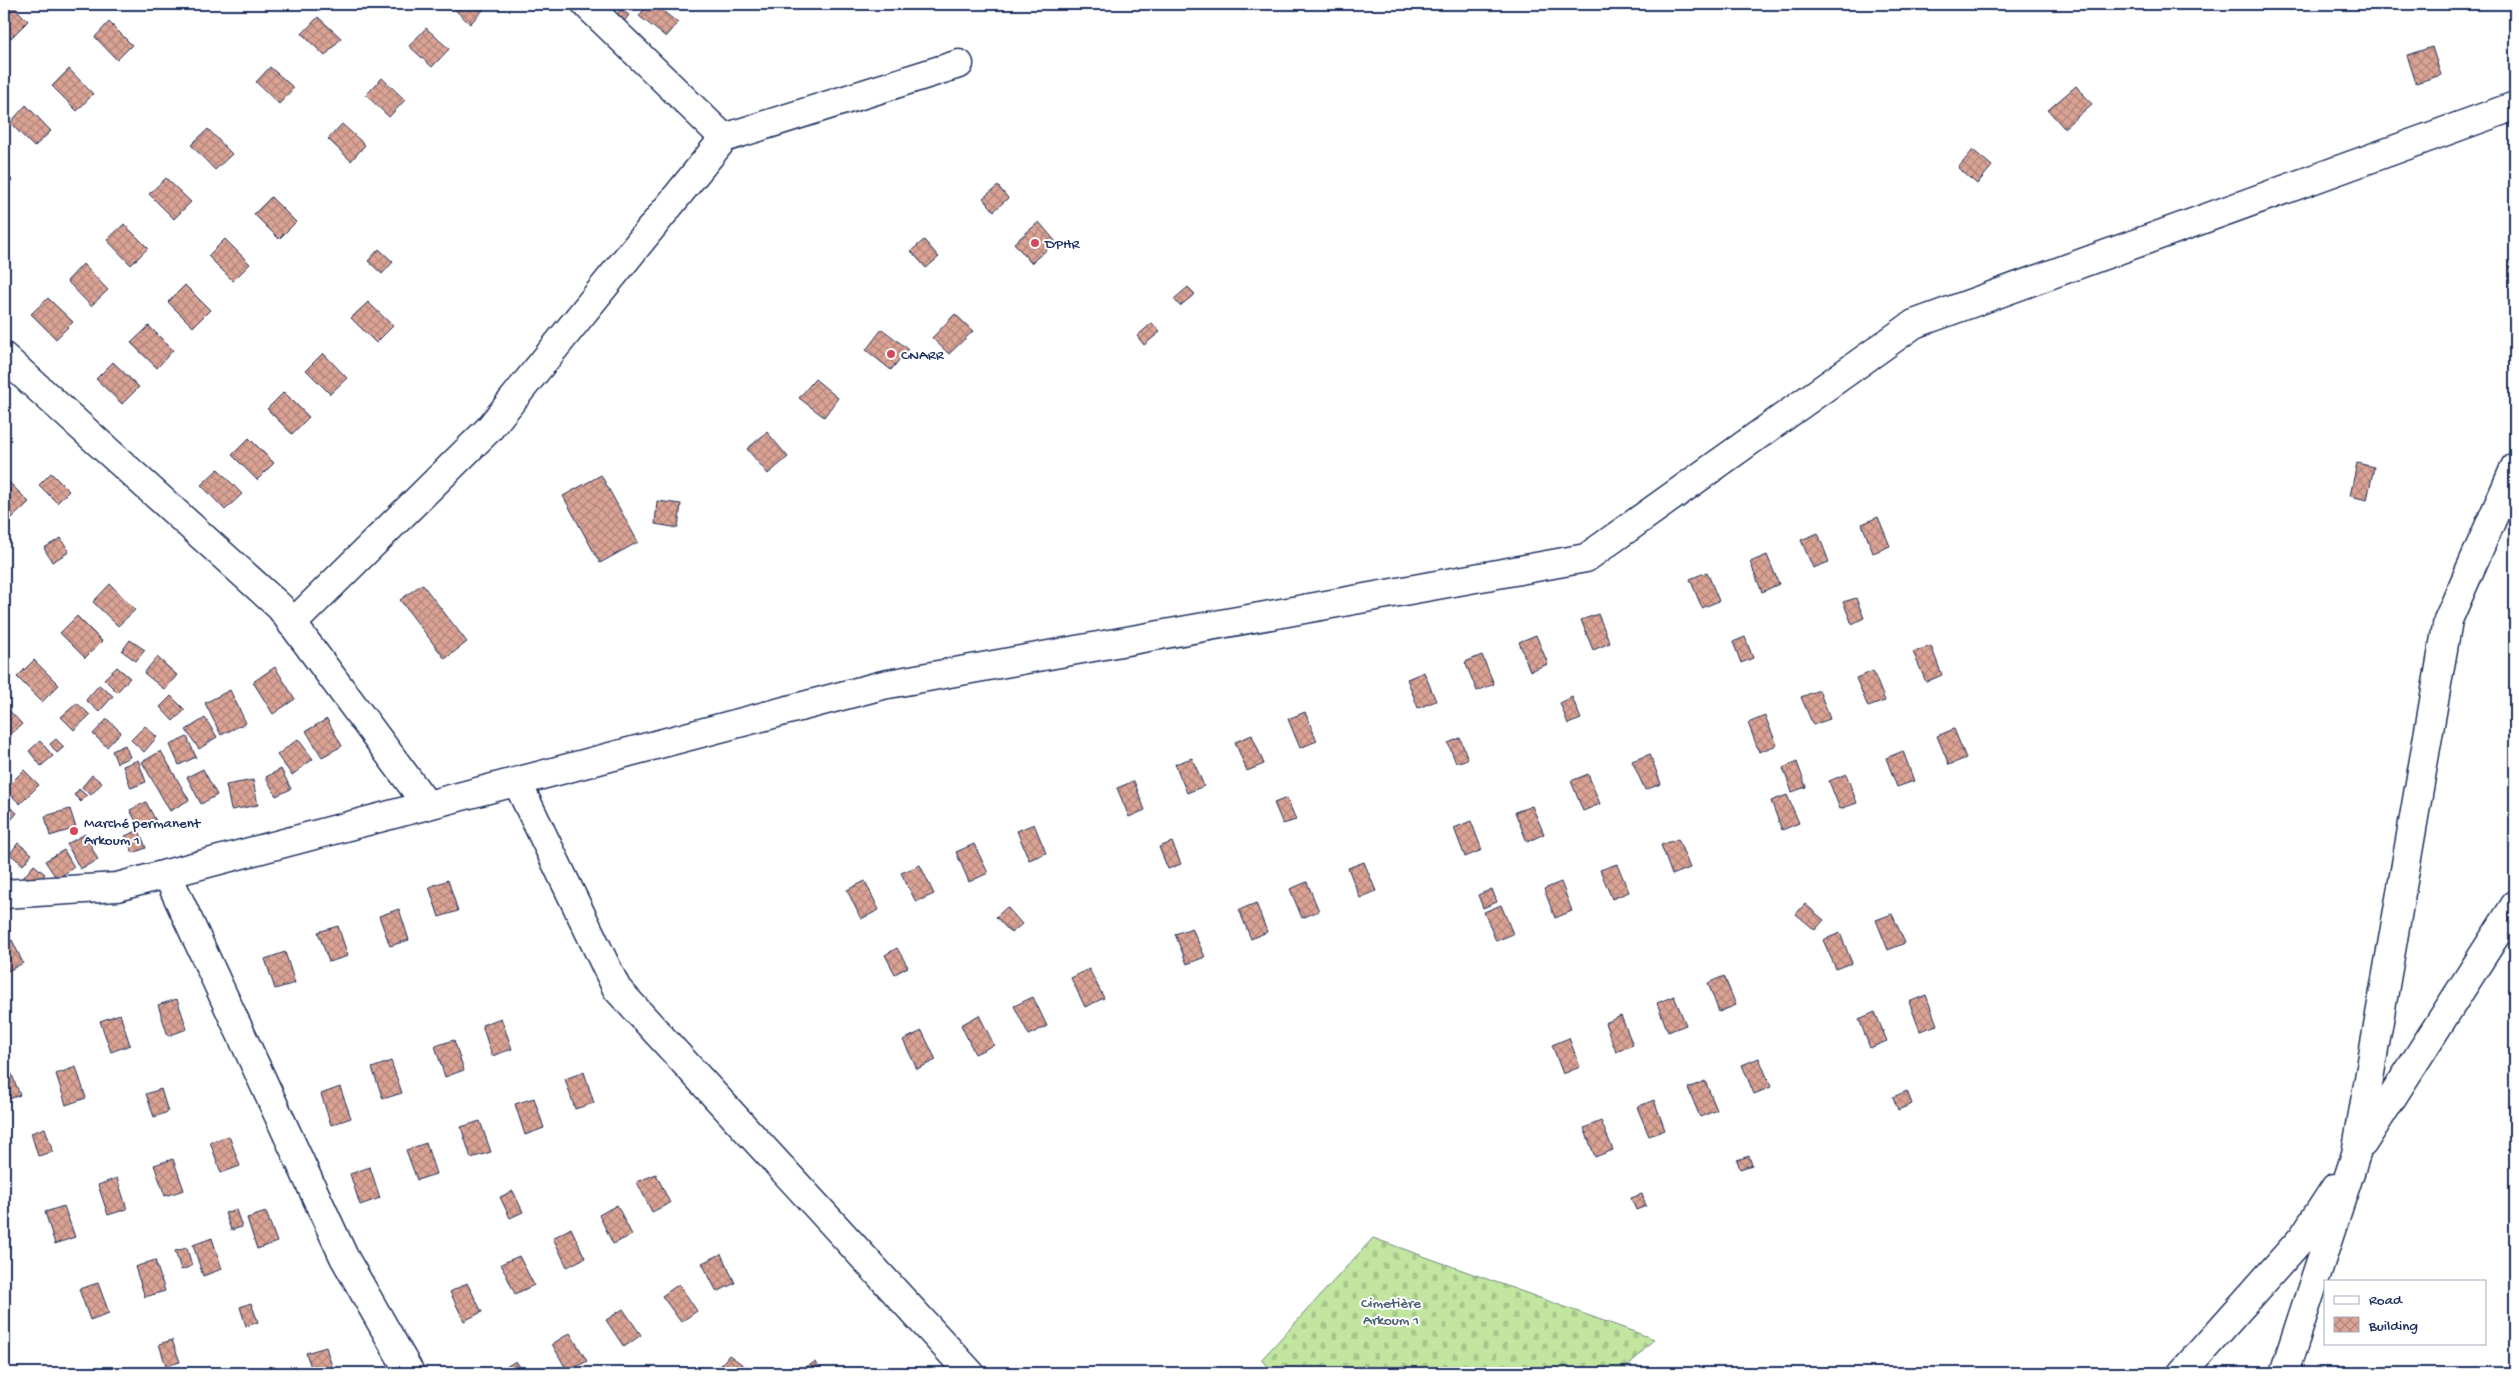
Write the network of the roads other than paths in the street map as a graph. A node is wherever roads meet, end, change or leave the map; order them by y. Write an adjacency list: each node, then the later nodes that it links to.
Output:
1 (586, 4): 4 (street)
2 (958, 64): 4 (street)
3 (2515, 106): 8 (street)
4 (724, 138): 7 (street)
5 (4, 356): 7 (street)
6 (2515, 466): 13 (street)
7 (292, 624): 9 (street)
8 (518, 782): 9 (street); 15 (street)
9 (427, 806): 10 (street)
10 (167, 874): 11 (street); 14 (street)
11 (4, 894)
12 (2515, 905): 13 (street)
13 (2356, 1154): 16 (street); 17 (street)
14 (410, 1373)
15 (970, 1373)
16 (2182, 1373)
17 (2284, 1373)

